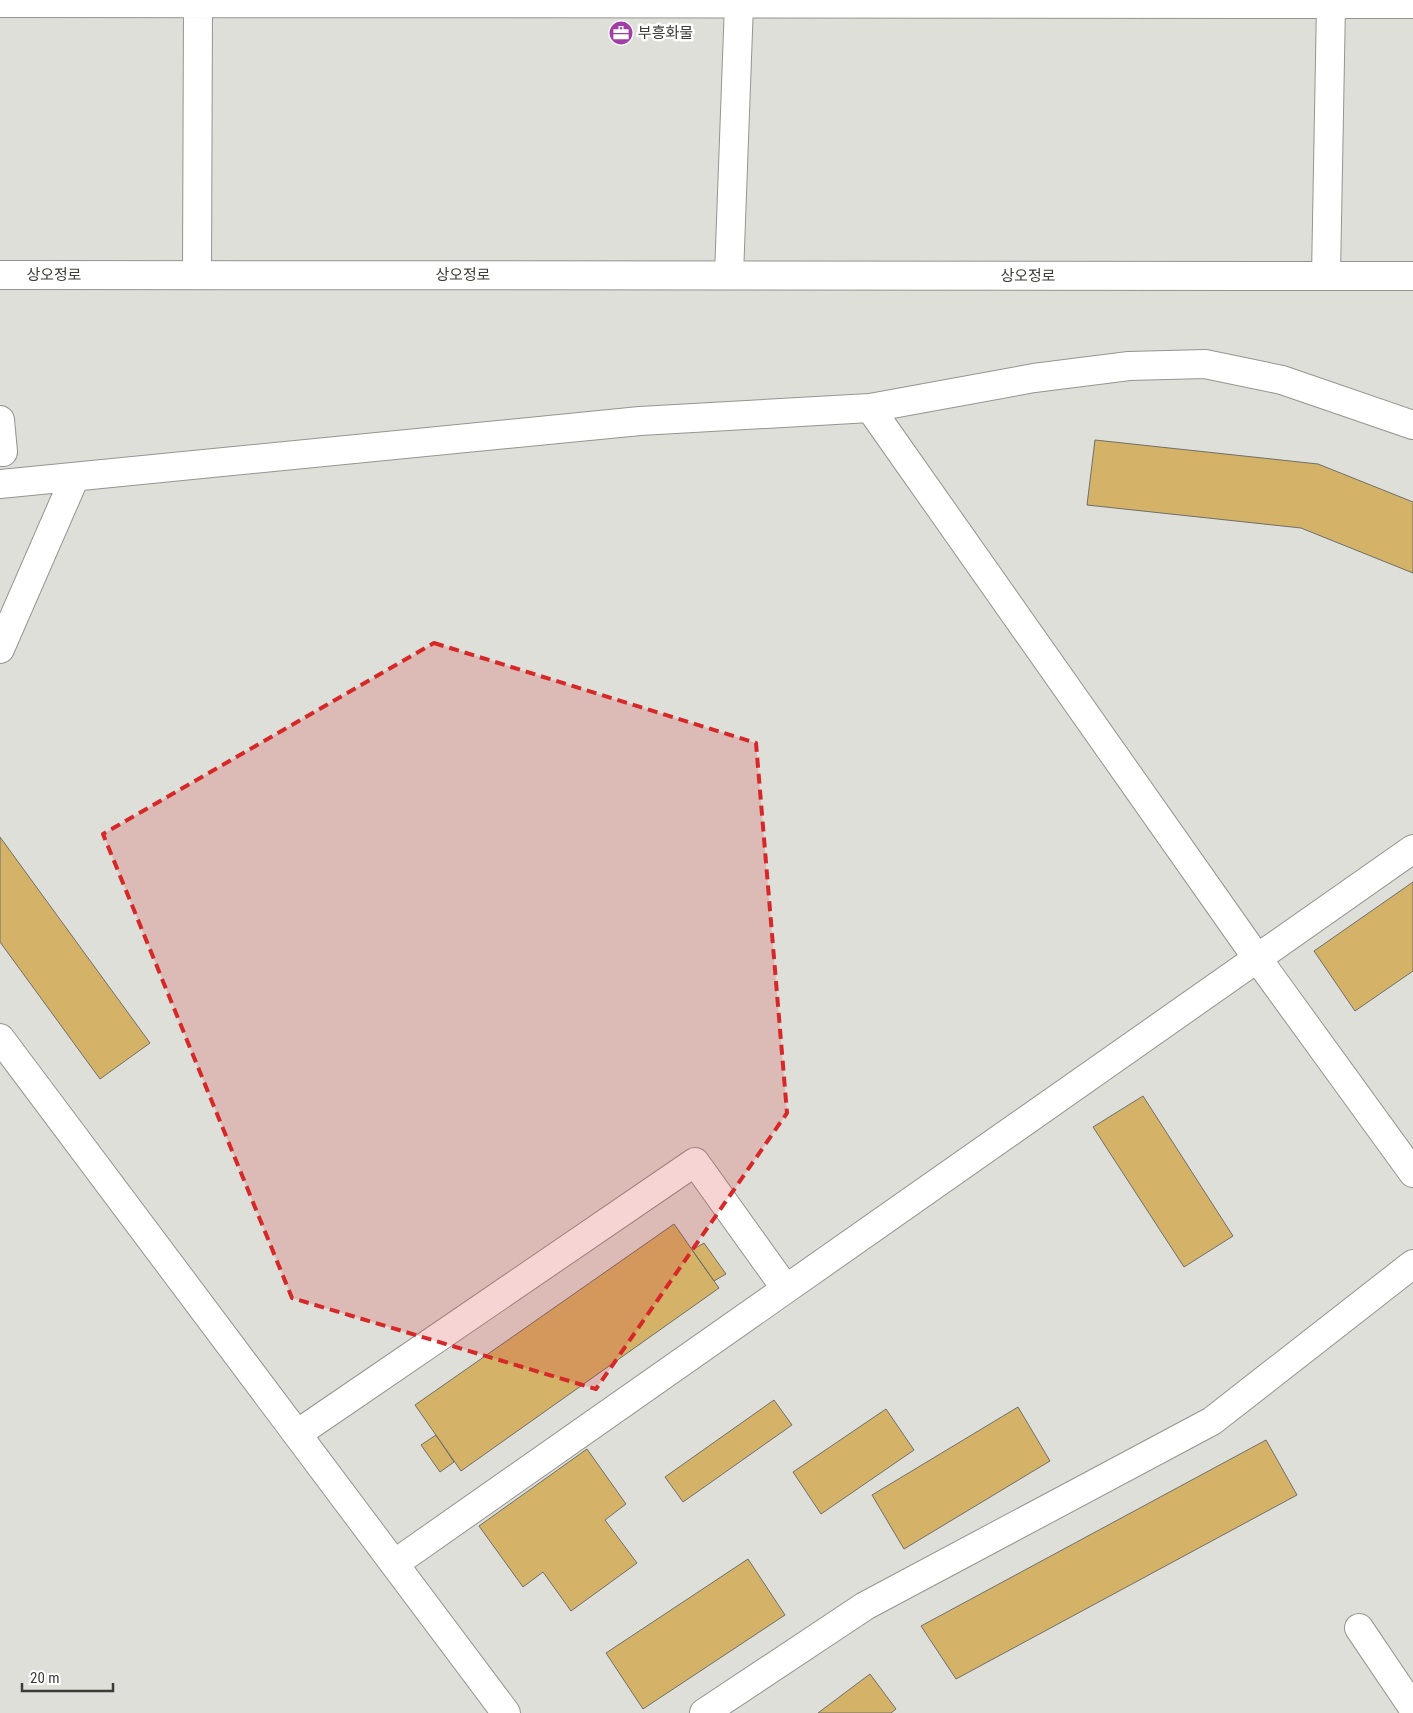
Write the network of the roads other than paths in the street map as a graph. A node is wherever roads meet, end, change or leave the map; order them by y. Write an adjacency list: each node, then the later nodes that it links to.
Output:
1 (0, 3): 2 (street)
2 (198, 3): 3 (street); 7 (street)
3 (739, 4): 4 (street); 8 (street)
4 (1331, 4): 5 (street); 9 (street)
5 (1413, 4)
6 (0, 275): 7 (street, 상오정로)
7 (197, 275): 8 (street, 상오정로)
8 (729, 275): 9 (street, 상오정로)
9 (1326, 276): 10 (street, 상오정로)
10 (1413, 276)
11 (870, 408): 13 (street); 15 (street); 19 (street)
12 (0, 420): 14 (street)
13 (1413, 426)
14 (3, 452)
15 (75, 476): 16 (street); 17 (street)
16 (0, 484)
17 (0, 648)
18 (1413, 849): 19 (street)
19 (1257, 958): 21 (street); 23 (street)
20 (0, 1038): 24 (street)
21 (1413, 1173)
22 (1413, 1264): 29 (street)
23 (786, 1289): 24 (street); 25 (street)
24 (297, 1434): 25 (street)
25 (394, 1564): 28 (street)
26 (1359, 1628): 27 (street)
27 (1413, 1708)
28 (506, 1713)
29 (704, 1713)

